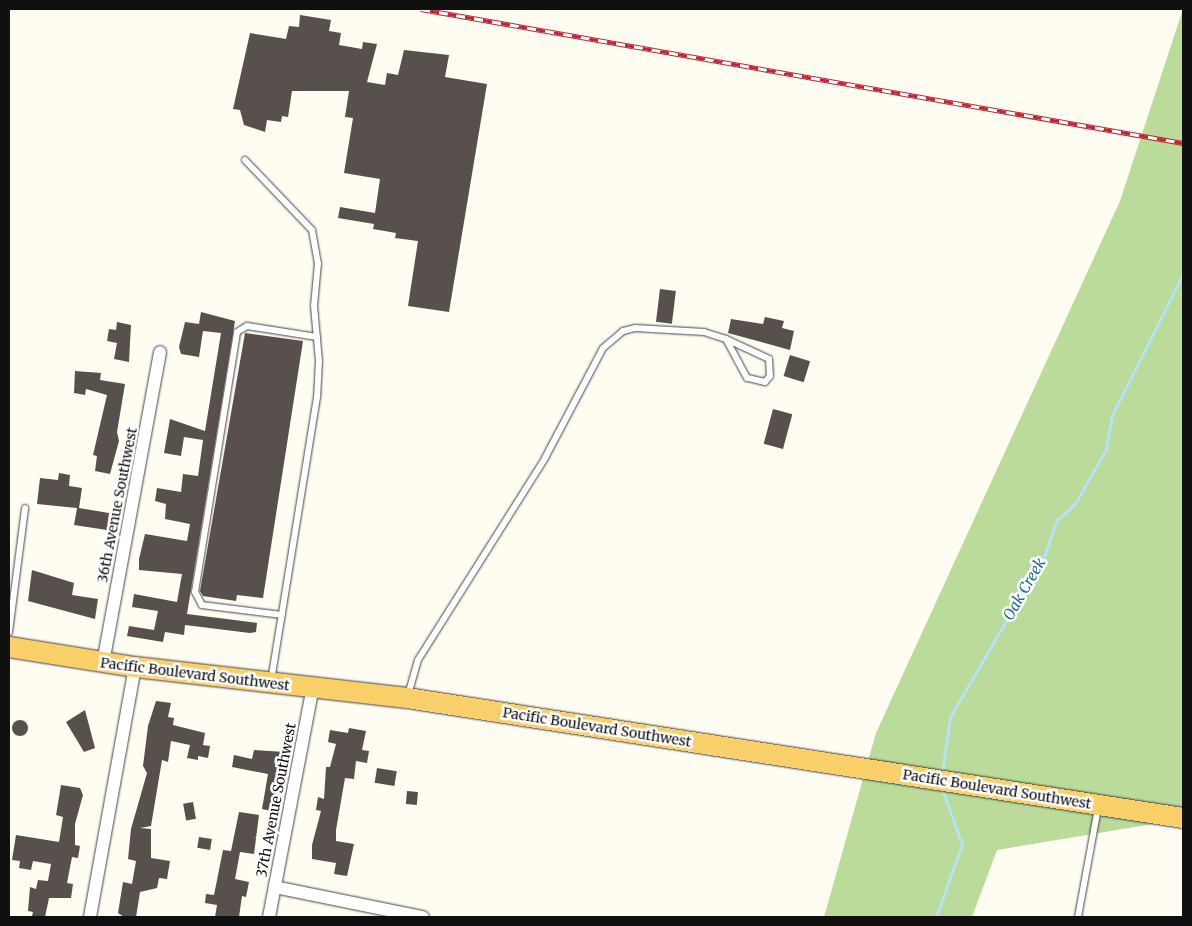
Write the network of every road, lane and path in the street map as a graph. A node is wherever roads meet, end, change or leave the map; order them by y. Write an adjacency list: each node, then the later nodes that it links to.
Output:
1 (245, 160): 2 (lane)
2 (317, 337): 6 (lane); 6 (lane)
3 (726, 339): 3 (lane); 13 (lane)
4 (160, 352): 9 (street, 36th Avenue Southwest)
5 (25, 508): 7 (lane)
6 (282, 616): 11 (lane)
7 (9, 632)
8 (9, 647): 9 (main road, Pacific Boulevard Southwest)
9 (102, 663): 10 (main road, Pacific Boulevard Southwest)
10 (135, 667): 11 (main road, Pacific Boulevard Southwest); 17 (street)
11 (270, 684): 12 (main road, Pacific Boulevard Southwest)
12 (313, 688): 13 (main road, Pacific Boulevard Southwest); 16 (street, 37th Avenue Southwest)
13 (407, 698): 14 (main road, Pacific Boulevard Southwest)
14 (1099, 805): 15 (main road, Pacific Boulevard Southwest); 20 (lane)
15 (1183, 818)
16 (275, 887): 18 (street, 37th Avenue Southwest); 19 (street)
17 (90, 917)
18 (270, 917)
19 (423, 917)
20 (1078, 917)

